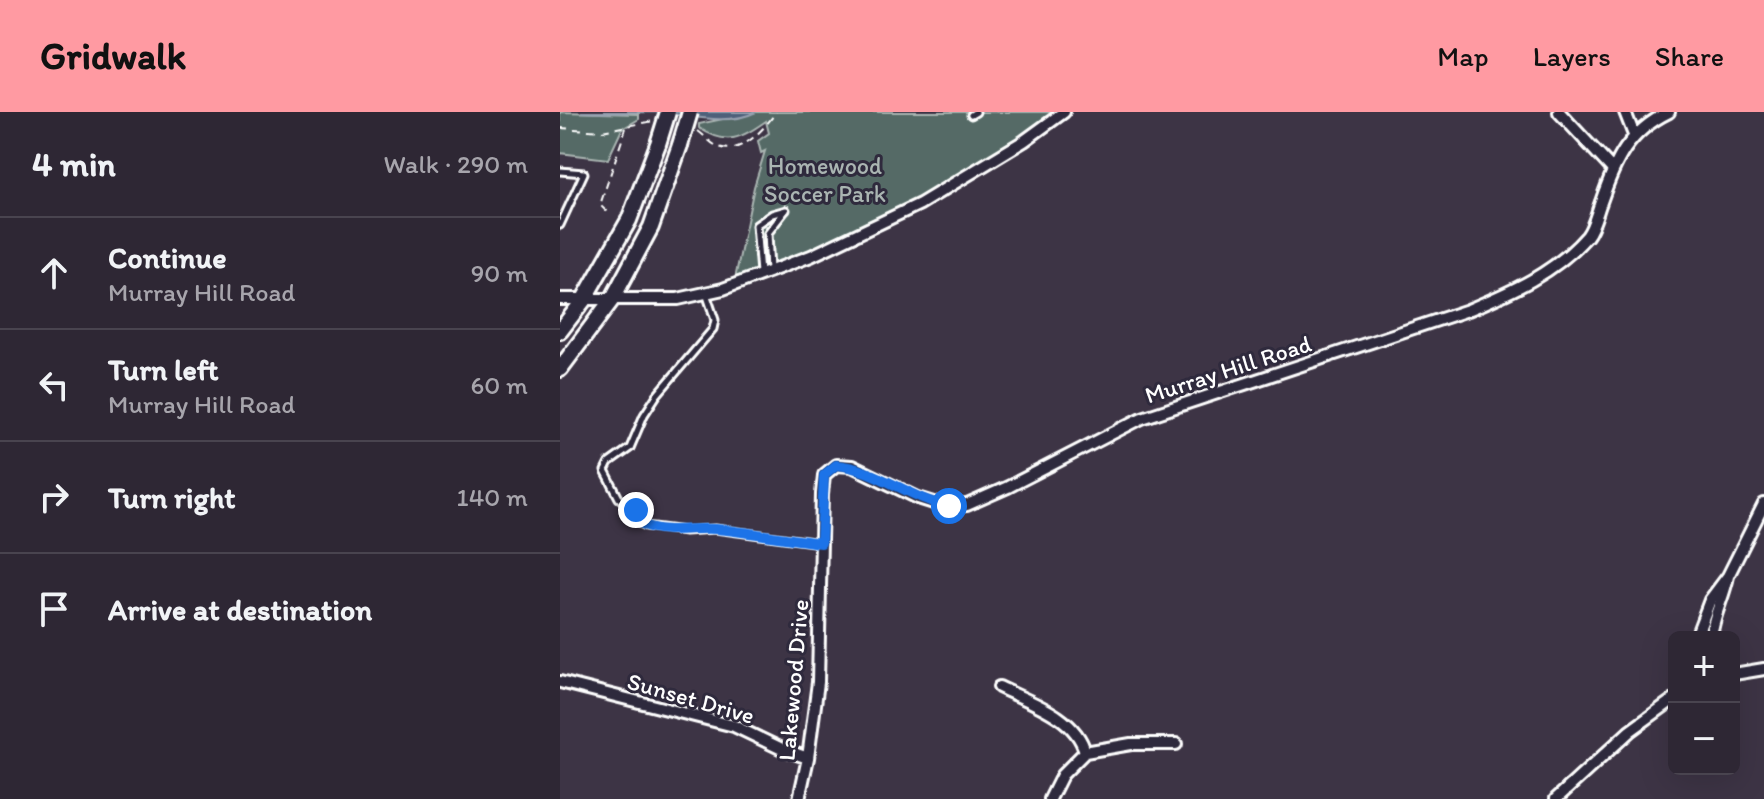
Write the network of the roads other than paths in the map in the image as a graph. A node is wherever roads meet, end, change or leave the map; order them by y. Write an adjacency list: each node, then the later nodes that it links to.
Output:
1 (668, 112): 15 (main road, bridge)
2 (690, 112): 13 (main road, bridge)
3 (1064, 112): 11 (street)
4 (1559, 112): 8 (street)
5 (1625, 112): 7 (street)
6 (1669, 112): 7 (street)
7 (1634, 135): 8 (street)
8 (1612, 169): 19 (street, Murray Hill Road)
9 (560, 171): 10 (lane)
10 (560, 225)
11 (765, 273): 11 (lane); 12 (street)
12 (706, 292): 13 (street); 19 (lane)
13 (613, 298): 15 (street); 17 (main road)
14 (560, 299): 15 (street)
15 (583, 301): 16 (main road)
16 (560, 331)
17 (560, 369)
18 (1764, 504): 21 (street)
19 (821, 543): 20 (street, Murray Hill Road)
20 (821, 564): 31 (street, Lakewood Drive)
21 (1728, 576): 22 (street); 23 (street)
22 (1698, 631)
23 (1713, 631)
24 (1764, 669): 25 (street)
25 (1740, 673)
26 (560, 682): 31 (street, Sunset Drive)
27 (999, 687): 30 (street)
28 (1668, 703): 34 (street)
29 (1176, 744): 30 (street)
30 (1085, 752): 33 (street)
31 (808, 758): 32 (street, Lakewood Drive)
32 (799, 799)
33 (1050, 799)
34 (1556, 799)

